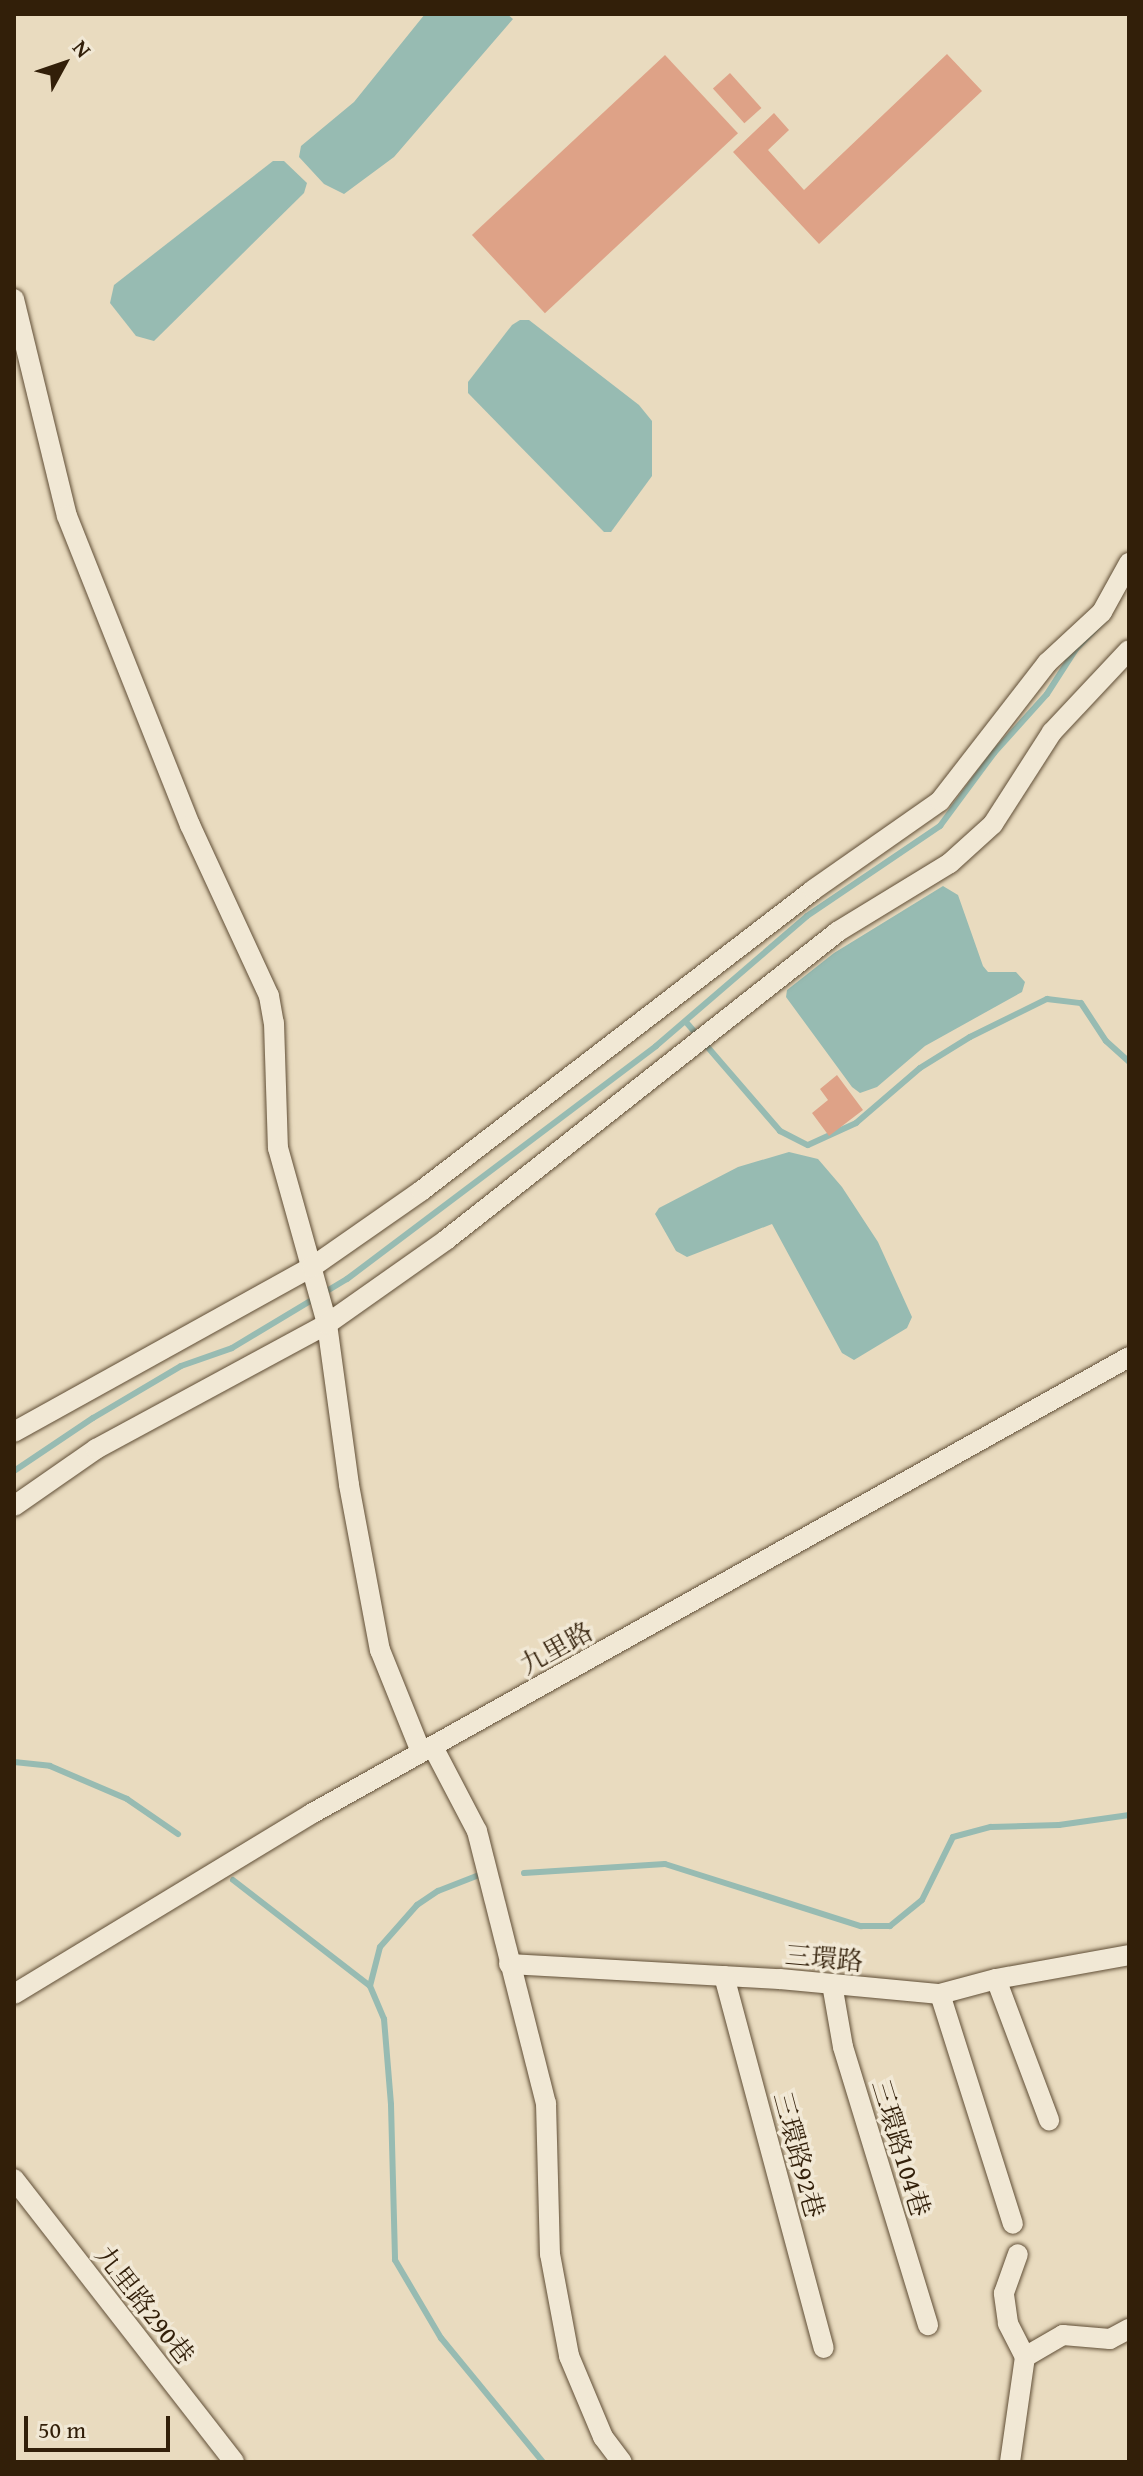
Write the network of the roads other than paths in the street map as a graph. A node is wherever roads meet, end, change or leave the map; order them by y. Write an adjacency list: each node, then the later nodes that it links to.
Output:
1 (14, 299): 4 (street)
2 (1129, 563): 4 (street)
3 (1129, 650): 5 (street)
4 (312, 1267): 5 (street); 7 (street)
5 (327, 1324): 8 (street); 9 (street)
6 (1129, 1357): 9 (street, 九里路)
7 (14, 1432)
8 (14, 1506)
9 (427, 1750): 11 (street); 15 (street, 九里路)
10 (1129, 1955): 13 (street, 三環路)
11 (509, 1964): 12 (street, 三環路); 26 (street)
12 (724, 1976): 14 (street, 三環路); 23 (street, 三環路92巷)
13 (996, 1979): 16 (street, 三環路); 17 (street)
14 (832, 1984): 16 (street, 三環路); 21 (street, 三環路104巷)
15 (14, 1994)
16 (940, 1994): 19 (street)
17 (1049, 2120)
18 (14, 2179): 25 (street, 九里路290巷)
19 (1013, 2224)
20 (1018, 2254): 24 (street)
21 (928, 2325)
22 (1129, 2329): 24 (street)
23 (824, 2348)
24 (1025, 2357): 27 (street)
25 (234, 2462)
26 (622, 2462)
27 (1010, 2462)

